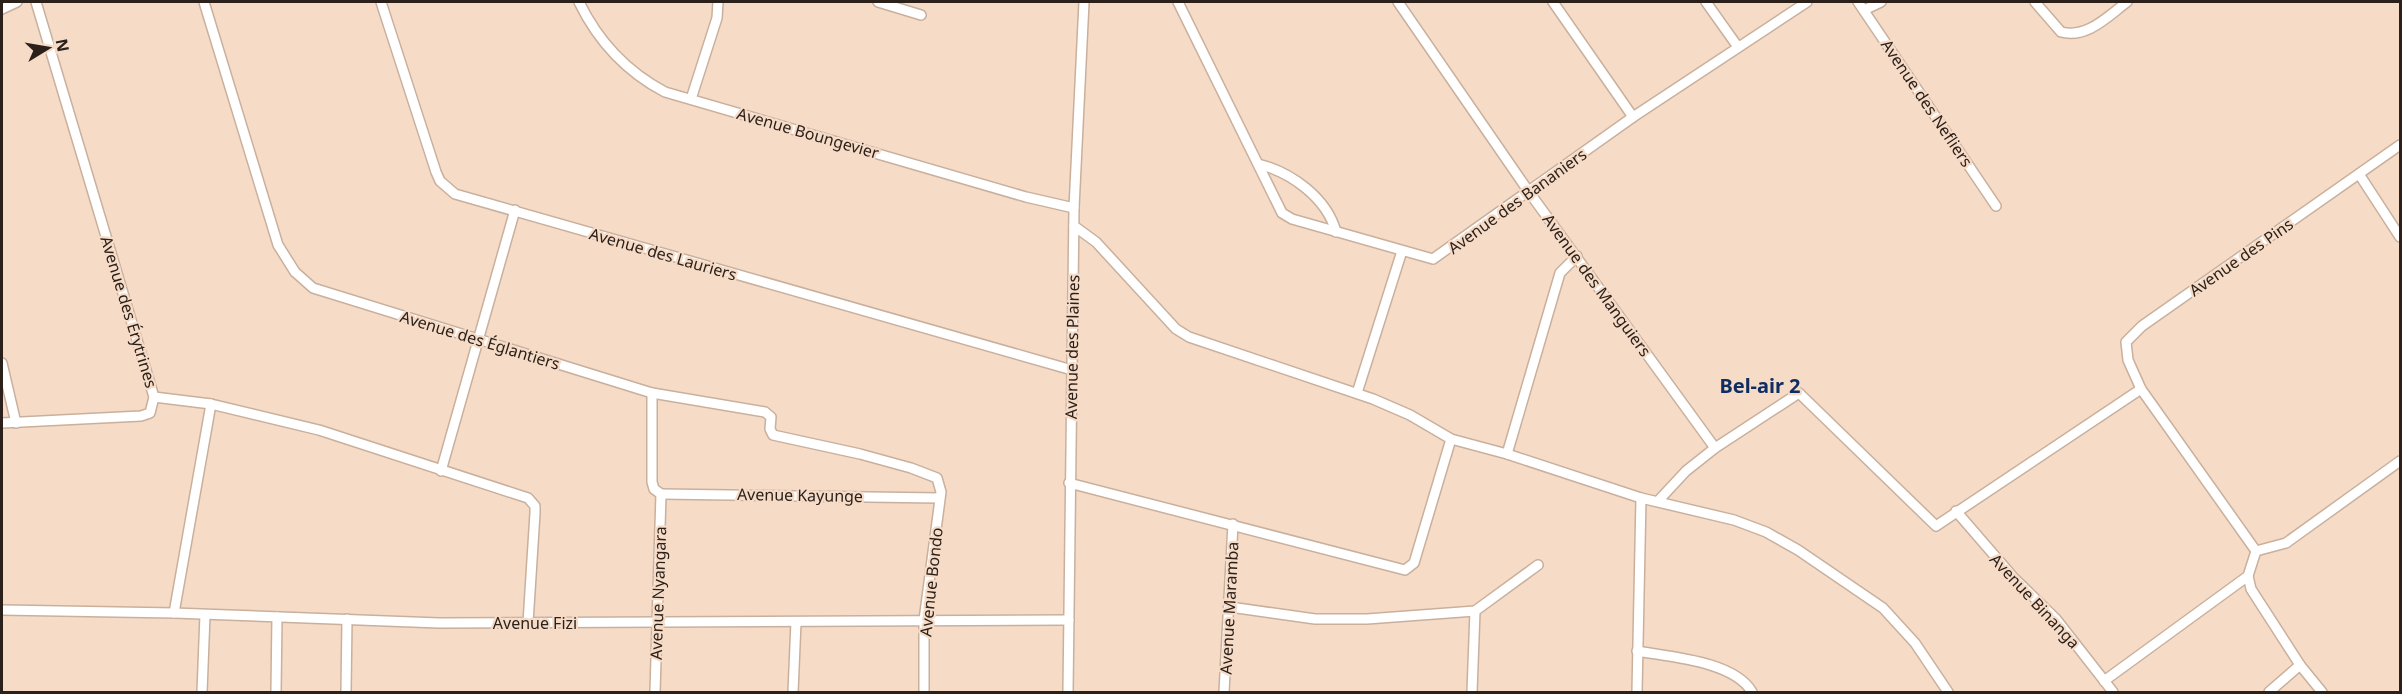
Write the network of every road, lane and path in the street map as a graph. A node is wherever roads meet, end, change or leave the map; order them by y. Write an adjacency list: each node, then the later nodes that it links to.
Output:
1 (17, 2): 18 (street)
2 (36, 2): 42 (street, Avenue des Érytrines)
3 (204, 2): 36 (street, Avenue des Églantiers)
4 (381, 2): 30 (street, Avenue des Lauriers)
5 (579, 2): 22 (street, Avenue Boungevier)
6 (718, 2): 22 (street)
7 (878, 2): 20 (street)
8 (1084, 2): 29 (street, Avenue des Plaines)
9 (1178, 2): 25 (street, Avenue des Bananiers)
10 (1398, 2): 27 (street, Avenue des Manguiers)
11 (1553, 2): 23 (street)
12 (1706, 2): 21 (street)
13 (1807, 2): 21 (street, Avenue des Bananiers)
14 (1858, 2): 19 (street, Avenue des Nefliers)
15 (1881, 2): 19 (street)
16 (2035, 2): 17 (street)
17 (2127, 2)
18 (2, 9)
19 (1864, 10): 28 (street, Avenue des Nefliers)
20 (921, 15)
21 (1738, 47): 23 (street, Avenue des Bananiers)
22 (691, 99): 29 (street, Avenue Boungevier)
23 (1633, 117): 27 (street, Avenue des Bananiers)
24 (2400, 146): 26 (street, Avenue des Pins)
25 (1258, 164): 32 (street); 32 (street, Avenue des Bananiers)
26 (2359, 174): 33 (street); 39 (street, Avenue des Pins)
27 (1529, 192): 34 (street, Avenue des Bananiers); 35 (street, Avenue des Manguiers)
28 (1996, 206)
29 (1074, 208): 31 (street, Avenue des Plaines)
30 (515, 210): 36 (street); 38 (street, Avenue des Lauriers)
31 (1074, 226): 38 (street, Avenue des Plaines); 41 (street)
32 (1336, 232): 34 (street, Avenue des Bananiers)
33 (2400, 237)
34 (1402, 250): 41 (street)
35 (1577, 256): 47 (street, Avenue des Manguiers); 48 (street)
36 (479, 339): 40 (street, Avenue des Églantiers); 50 (street)
37 (2, 363): 45 (street)
38 (1072, 370): 52 (street, Avenue des Plaines)
39 (2141, 389): 57 (street); 59 (street, Avenue des Pins)
40 (652, 393): 51 (street, Avenue des Églantiers); 53 (street)
41 (1357, 393): 46 (street)
42 (154, 397): 43 (street, Avenue des Érytrines); 45 (street)
43 (211, 404): 50 (street, Avenue des Érytrines); 65 (street)
44 (2, 423): 45 (street)
45 (16, 423)
46 (1451, 439): 48 (street); 58 (street)
47 (1715, 448): 56 (street); 57 (street)
48 (1507, 454): 55 (street)
49 (2400, 461): 59 (street)
50 (441, 471): 73 (street, Avenue des Érytrines)
51 (932, 475): 54 (street, Avenue Bondo)
52 (1070, 483): 58 (street); 69 (street, Avenue des Plaines)
53 (661, 494): 54 (street, Avenue Kayunge); 71 (street, Avenue Nyangara)
54 (939, 498): 70 (street, Avenue Bondo)
55 (1641, 498): 56 (street); 74 (street)
56 (1659, 500): 88 (street)
57 (1956, 511): 76 (street, Avenue Binanga)
58 (1233, 524): 62 (street, Avenue Maramba)
59 (2256, 552): 61 (street)
60 (1538, 565): 64 (street)
61 (2248, 576): 75 (street); 76 (street)
62 (1230, 607): 64 (street); 84 (street, Avenue Maramba)
63 (2, 610): 65 (street, Avenue Fizi)
64 (1475, 611): 85 (street)
65 (174, 613): 66 (street, Avenue Fizi)
66 (205, 615): 67 (street, Avenue Fizi); 77 (street)
67 (277, 617): 68 (street, Avenue Fizi); 78 (street)
68 (347, 619): 73 (street, Avenue Fizi); 79 (street)
69 (1069, 620): 70 (street, Avenue Fizi); 83 (street, Avenue des Plaines)
70 (924, 621): 72 (street, Avenue Fizi); 82 (street, Avenue Bondo)
71 (657, 622): 72 (street, Avenue Fizi); 73 (street, Avenue Fizi); 80 (street, Avenue Nyangara)
72 (796, 622): 81 (street)
73 (528, 623)
74 (1637, 651): 86 (street); 87 (street)
75 (2300, 665): 90 (street); 91 (street)
76 (2104, 681): 89 (street, Avenue Binanga)
77 (202, 693)
78 (276, 693)
79 (346, 693)
80 (655, 693)
81 (793, 693)
82 (924, 693)
83 (1068, 693)
84 (1224, 693)
85 (1472, 693)
86 (1637, 693)
87 (1752, 693)
88 (1948, 693)
89 (2114, 693)
90 (2269, 693)
91 (2322, 693)

